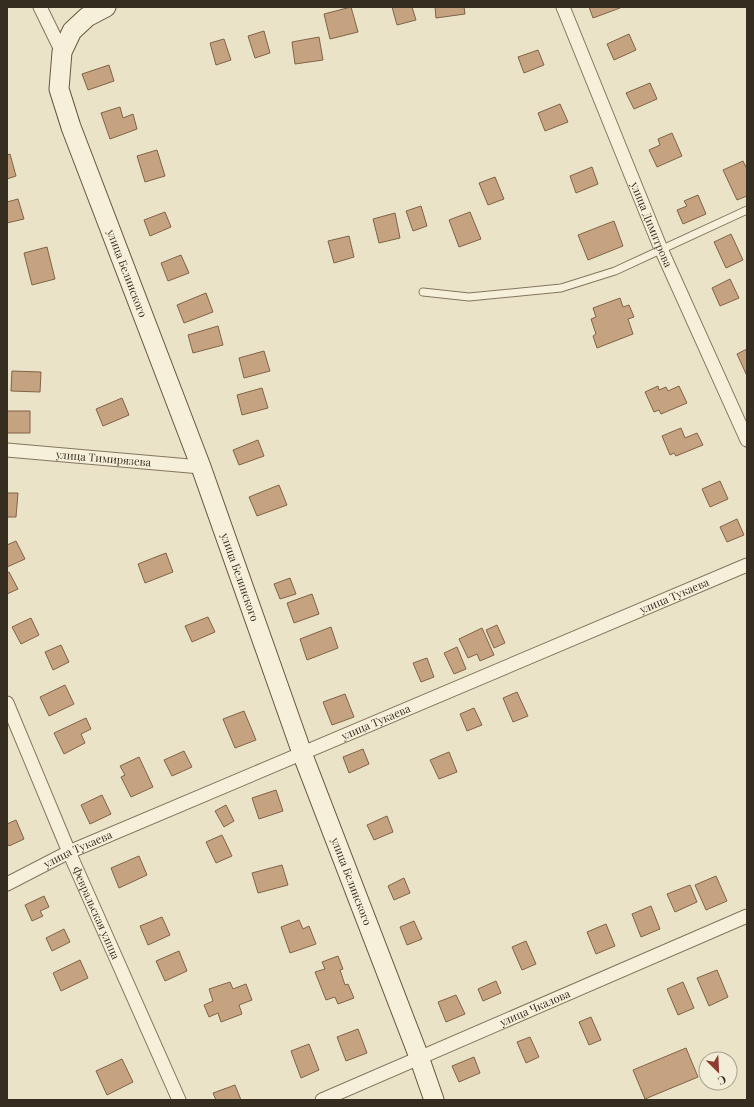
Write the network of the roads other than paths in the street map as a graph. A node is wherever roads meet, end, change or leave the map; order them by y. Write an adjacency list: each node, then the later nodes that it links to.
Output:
1 (40, 7): 4 (street)
2 (106, 7): 4 (street)
3 (563, 7): 6 (street, улица Димитрова)
4 (62, 52): 10 (street, улица Белинского)
5 (747, 210): 6 (lane)
6 (661, 249): 7 (lane); 8 (street, улица Димитрова)
7 (423, 292)
8 (747, 440)
9 (7, 450): 10 (street, улица Тимирязева)
10 (201, 467): 13 (street, улица Белинского)
11 (747, 565): 13 (street, улица Тукаева)
12 (7, 703): 14 (street, Февральская улица)
13 (302, 753): 14 (street, улица Тукаева); 17 (street, улица Белинского)
14 (69, 852): 15 (street, улица Тукаева); 18 (street, Февральская улица)
15 (7, 884)
16 (747, 916): 17 (street, улица Чкалова)
17 (419, 1057): 19 (street, улица Чкалова); 20 (street, улица Белинского)
18 (178, 1100)
19 (322, 1100)
20 (434, 1100)

